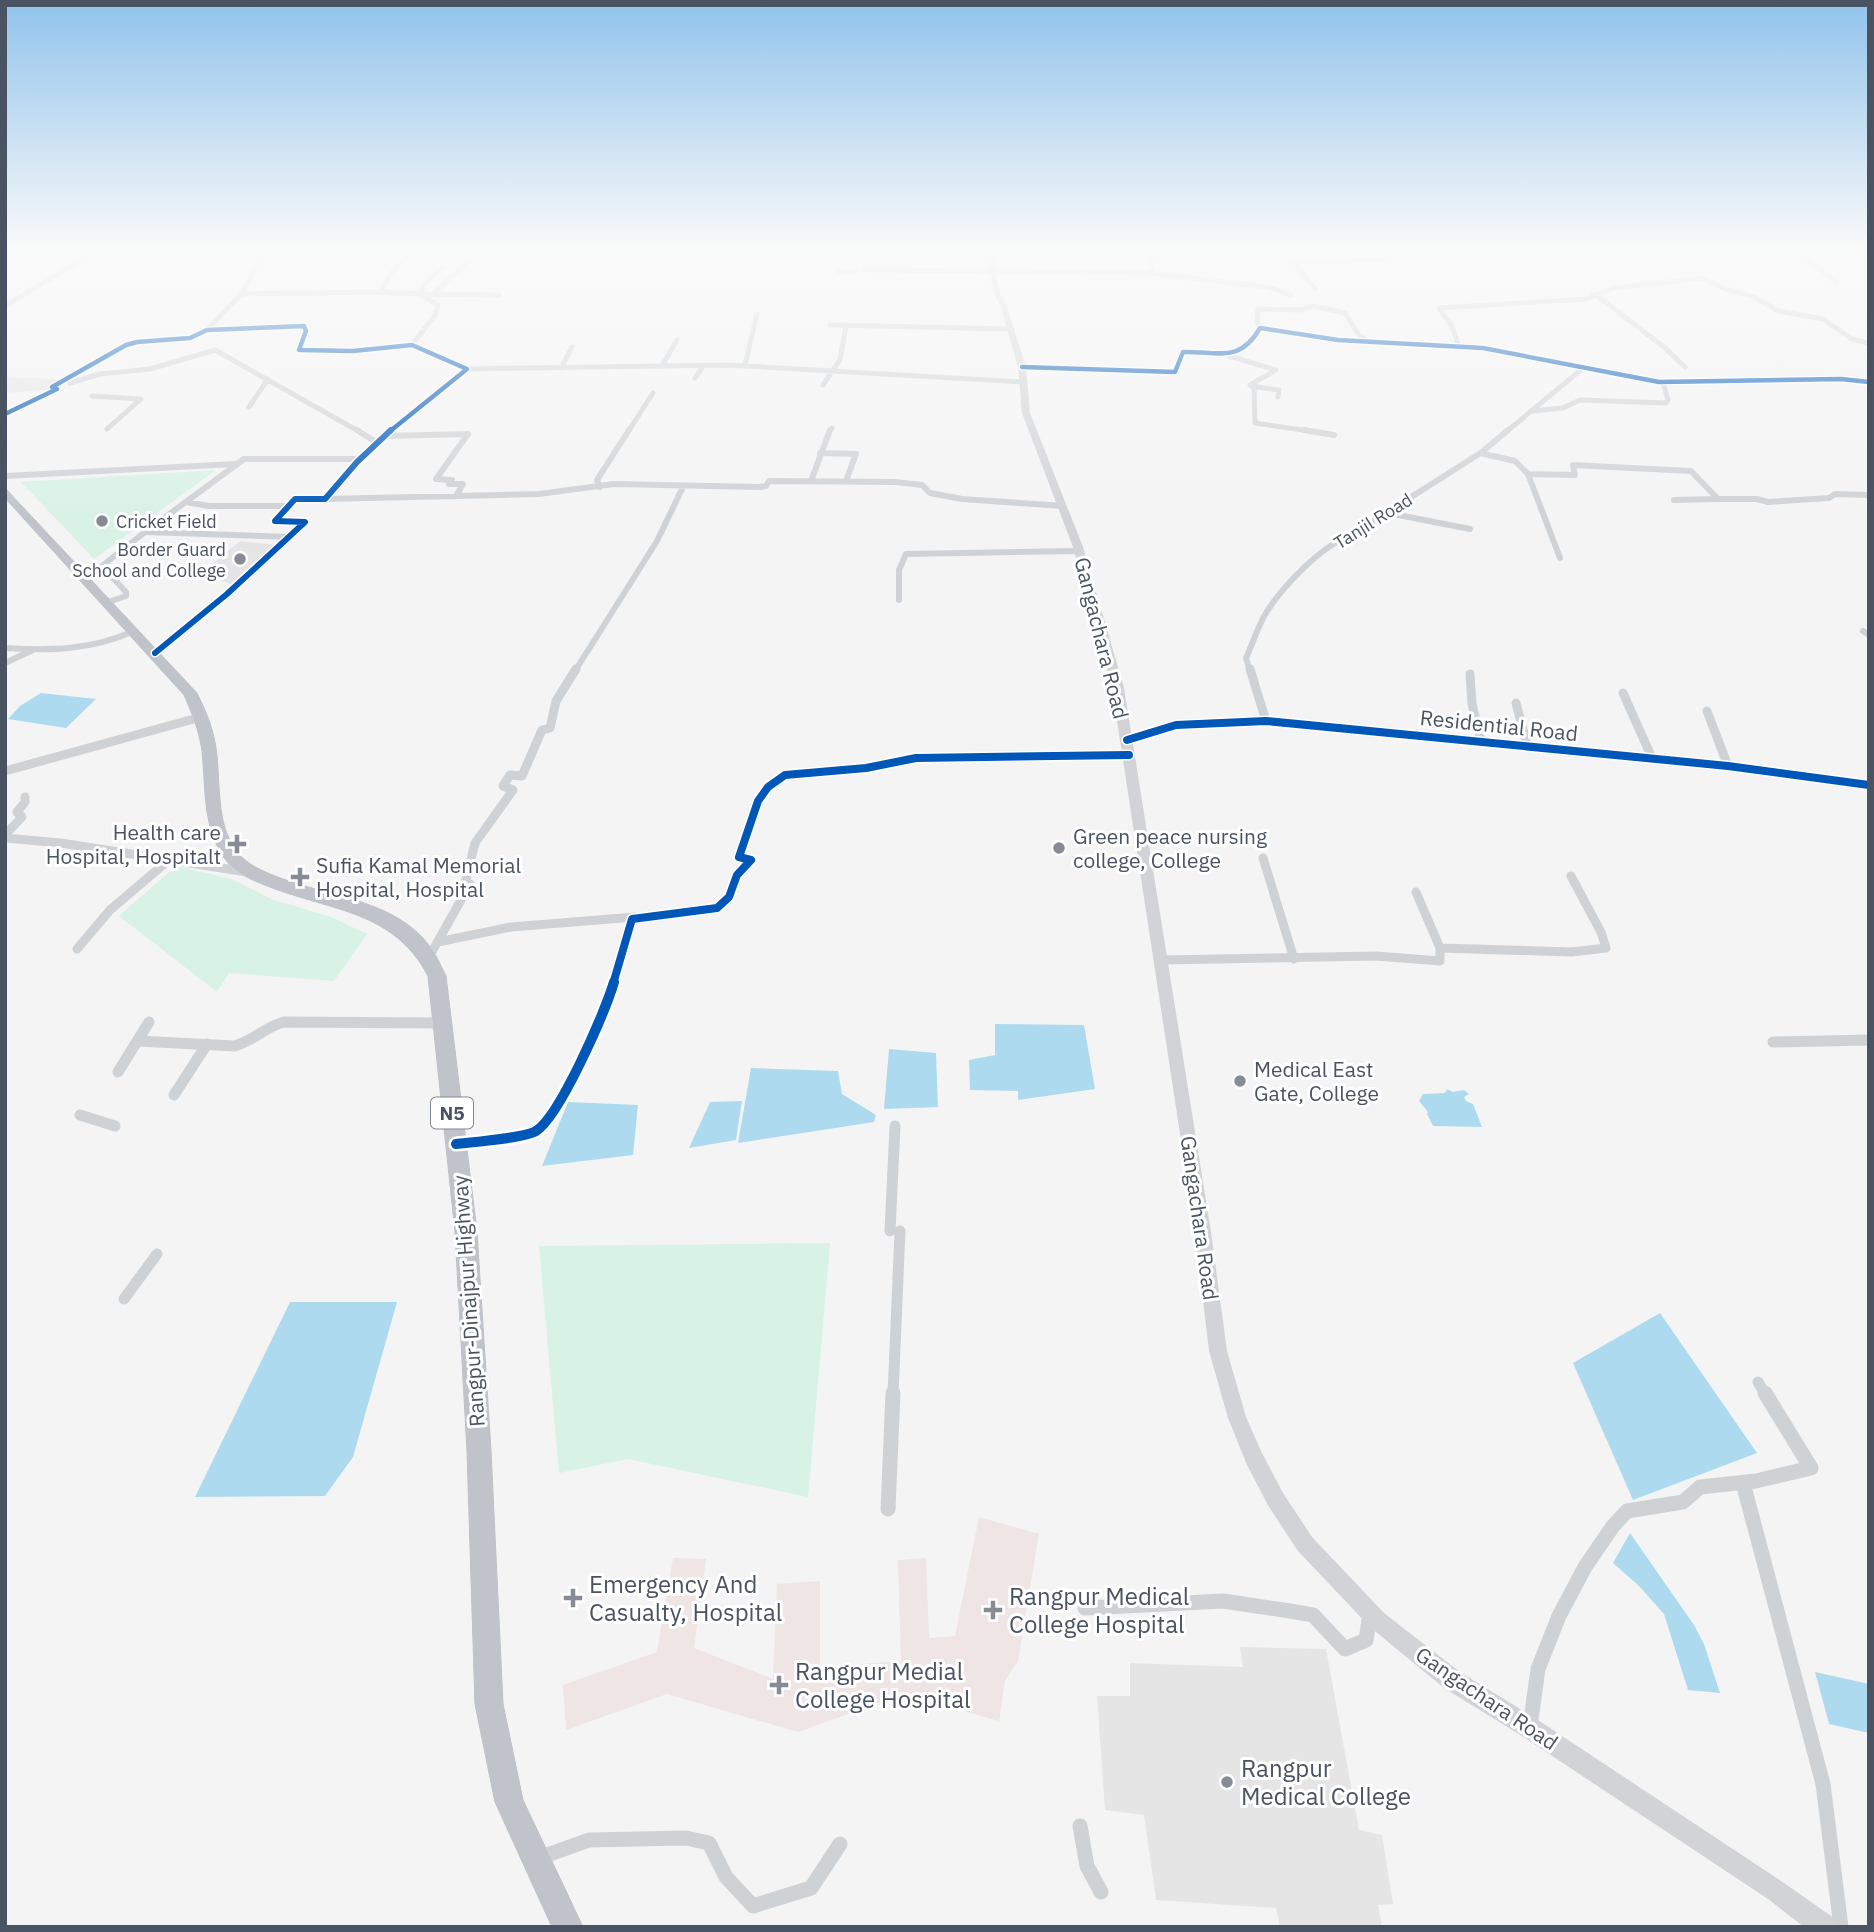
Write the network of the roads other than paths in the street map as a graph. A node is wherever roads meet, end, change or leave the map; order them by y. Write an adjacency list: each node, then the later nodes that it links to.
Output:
1 (179, 339): 32 (street)
2 (303, 339): 13 (street)
3 (416, 339): 13 (street)
4 (751, 339): 18 (street)
5 (844, 339): 24 (street)
6 (1014, 339): 25 (main road, Gangachara Road)
7 (1252, 339): 16 (street)
8 (1333, 339): 11 (street)
9 (1456, 339): 14 (street)
10 (1652, 339): 21 (street)
11 (1365, 340): 14 (street)
12 (677, 341): 19 (street)
13 (412, 345): 22 (street)
14 (1459, 346): 23 (street)
15 (572, 347): 20 (street)
16 (1229, 356): 25 (street); 31 (street)
17 (704, 365): 18 (street); 19 (street); 26 (street)
18 (745, 365): 24 (street)
19 (662, 366): 20 (street)
20 (561, 368): 22 (street)
21 (1685, 368)
22 (467, 369): 42 (street)
23 (1582, 369): 28 (street); 37 (street, Tanjil Road)
24 (833, 370): 25 (street); 30 (street)
25 (1022, 374): 62 (main road, Gangachara Road)
26 (695, 378)
27 (268, 379): 32 (street); 36 (street); 43 (street)
28 (1663, 382): 29 (street); 37 (street)
29 (1869, 382)
30 (823, 385)
31 (1250, 386): 35 (street); 41 (street)
32 (57, 389): 38 (street)
33 (653, 393): 52 (street)
34 (92, 396): 40 (street)
35 (1279, 397)
36 (249, 407)
37 (1532, 411): 45 (street, Tanjil Road)
38 (5, 414)
39 (832, 428): 44 (street)
40 (107, 429)
41 (1334, 435)
42 (386, 436): 43 (street); 56 (street)
43 (377, 443): 46 (street)
44 (820, 453): 50 (street); 51 (street)
45 (1480, 453): 48 (street); 63 (street, Tanjil Road)
46 (359, 460): 47 (street); 57 (street)
47 (234, 464): 49 (street); 60 (street)
48 (1528, 474): 58 (street); 68 (street)
49 (5, 475)
50 (811, 481): 51 (street); 53 (street)
51 (846, 481): 62 (street)
52 (600, 487): 53 (street); 56 (street)
53 (683, 487): 98 (street)
54 (5, 491): 70 (highway, Rangpur-Dinajpur Highway / N5)
55 (1869, 495): 58 (street)
56 (456, 496): 57 (street)
57 (325, 499): 61 (street)
58 (1718, 499): 59 (street)
59 (1674, 500)
60 (186, 502): 61 (street); 65 (street)
61 (289, 506): 66 (street)
62 (1063, 506): 67 (main road, Gangachara Road)
63 (1384, 512): 64 (street); 81 (street, Tanjil Road)
64 (1470, 529)
65 (145, 532): 66 (street); 70 (street)
66 (290, 537): 74 (street)
67 (1080, 551): 69 (street); 84 (main road, Gangachara Road)
68 (1560, 558)
69 (899, 600)
70 (108, 602): 71 (highway, Rangpur-Dinajpur Highway / N5)
71 (134, 631): 73 (street); 74 (highway, Rangpur-Dinajpur Highway / N5)
72 (5, 648): 73 (street)
73 (33, 650): 75 (street)
74 (155, 653): 80 (highway, Rangpur-Dinajpur Highway / N5)
75 (5, 663)
76 (1470, 674): 82 (street)
77 (1623, 693): 85 (street)
78 (1516, 703): 83 (street)
79 (1707, 711): 86 (street)
80 (201, 717): 87 (street); 93 (highway, Rangpur-Dinajpur Highway / N5)
81 (1266, 721): 82 (street, Residential Road); 84 (street, Residential Road)
82 (1480, 740): 83 (street, Residential Road)
83 (1527, 745): 85 (street, Residential Road)
84 (1128, 747): 96 (street, Residential Road); 101 (main road, Gangachara Road)
85 (1652, 758): 86 (street, Residential Road)
86 (1728, 766): 88 (street, Residential Road)
87 (5, 771)
88 (1869, 785)
89 (24, 797): 90 (street)
90 (5, 837): 92 (street)
91 (1263, 858): 100 (street)
92 (170, 859): 93 (street); 99 (street)
93 (251, 873): 98 (highway, Rangpur-Dinajpur Highway / N5)
94 (1571, 876): 97 (street)
95 (1416, 892): 97 (street)
96 (635, 917): 98 (street); 113 (street)
97 (1440, 948): 100 (street)
98 (433, 949): 103 (highway, Rangpur-Dinajpur Highway / N5)
99 (77, 950)
100 (1294, 959): 101 (street)
101 (1161, 960): 120 (main road, Gangachara Road)
102 (149, 1022): 105 (street)
103 (440, 1023): 107 (street); 113 (highway, Rangpur-Dinajpur Highway / N5)
104 (1869, 1040): 106 (street)
105 (138, 1041): 107 (street); 108 (street)
106 (1773, 1042)
107 (207, 1044): 109 (street)
108 (118, 1072)
109 (174, 1095)
110 (80, 1115): 111 (street)
111 (115, 1126)
112 (895, 1126): 118 (street)
113 (456, 1144): 124 (highway, Rangpur-Dinajpur Highway / N5)
114 (157, 1254): 115 (street)
115 (124, 1299)
116 (1758, 1382): 117 (street)
117 (1743, 1483): 121 (street); 128 (street)
118 (888, 1509)
119 (1085, 1608): 120 (street)
120 (1370, 1613): 121 (main road, Gangachara Road)
121 (1530, 1728): 127 (main road, Gangachara Road)
122 (1080, 1826): 125 (street)
123 (840, 1844): 124 (street)
124 (536, 1859): 126 (highway, Rangpur-Dinajpur Highway / N5)
125 (1101, 1892)
126 (568, 1927)
127 (1825, 1927)
128 (1841, 1927)

